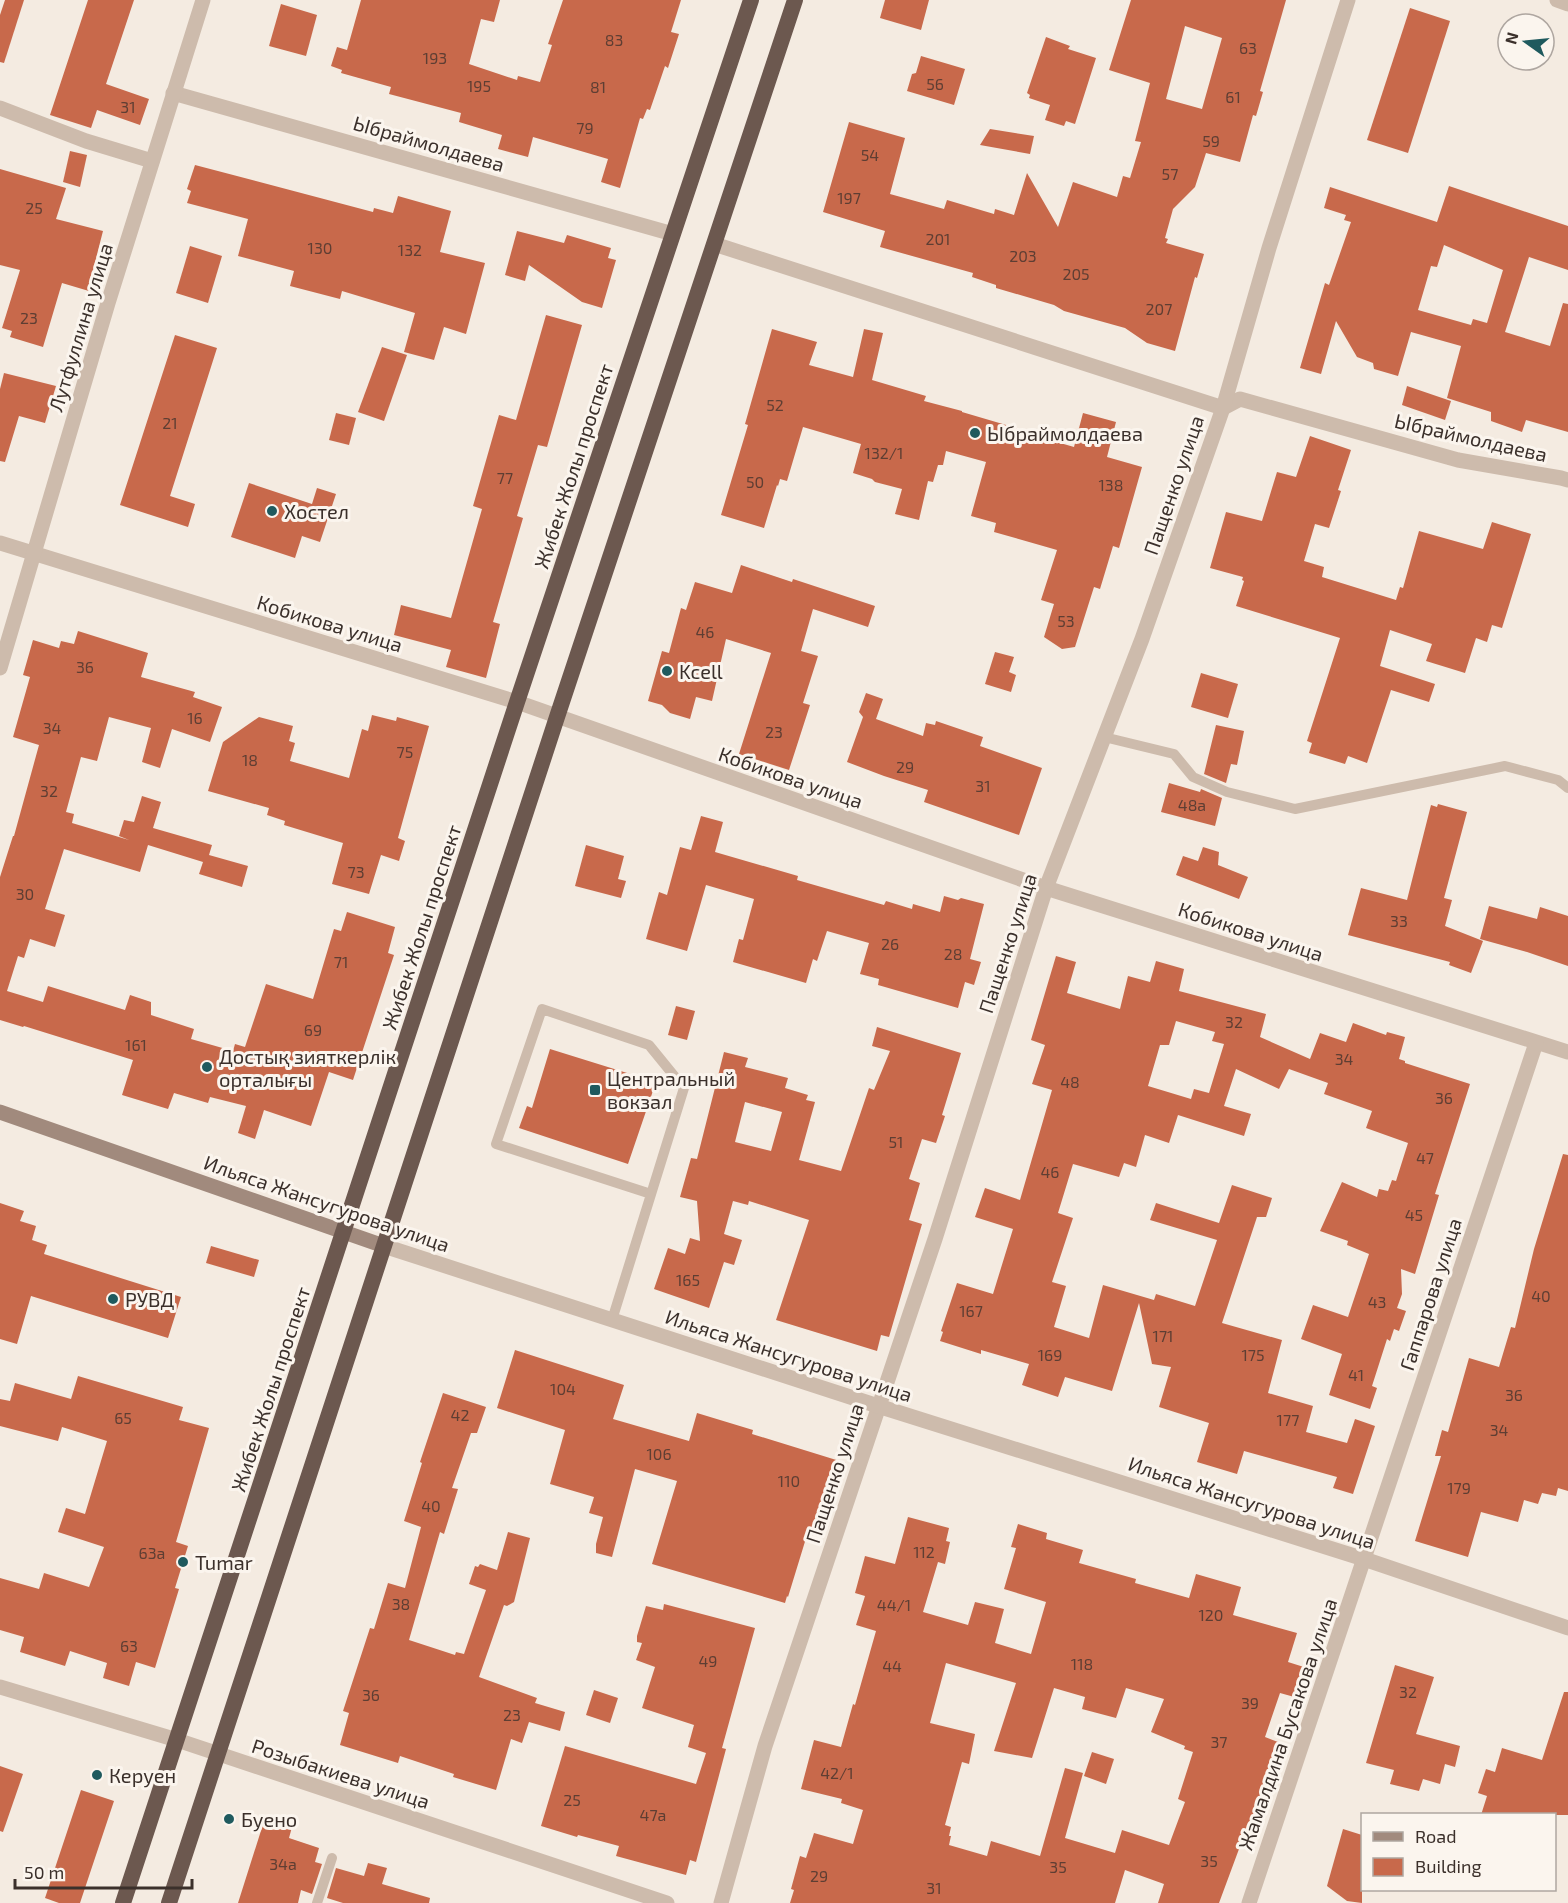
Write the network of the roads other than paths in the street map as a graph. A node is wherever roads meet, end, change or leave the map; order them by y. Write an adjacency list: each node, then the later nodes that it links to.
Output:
1 (203, 0): 7 (street, Лутфуллина улица)
2 (751, 0): 10 (highway, Жибек Жолы проспект)
3 (795, 0): 11 (highway)
4 (1348, 0): 12 (street, Пащенко улица)
5 (1557, 0): 6 (street)
6 (1568, 4)
7 (173, 93): 9 (street, Лутфуллина улица); 10 (street, Ыбраймолдаева)
8 (0, 108): 9 (street)
9 (153, 161): 15 (street, Лутфуллина улица)
10 (673, 234): 17 (highway, Жибек Жолы проспект)
11 (714, 244): 12 (street); 18 (highway)
12 (1223, 408): 13 (street, Ыбраймолдаева); 19 (street, Пащенко улица)
13 (1568, 480)
14 (0, 543): 15 (street, Кобикова улица)
15 (33, 555): 16 (street, Лутфуллина улица); 17 (street, Кобикова улица)
16 (0, 668)
17 (517, 702): 18 (street, Кобикова улица); 26 (highway, Жибек Жолы проспект)
18 (557, 717): 21 (street, Кобикова улица); 27 (highway)
19 (1104, 737): 20 (lane); 21 (street, Пащенко улица)
20 (1568, 788)
21 (1046, 888): 22 (street, Кобикова улица); 29 (street, Пащенко улица)
22 (1536, 1043): 23 (street, Кобикова улица); 30 (street, Гаппарова улица)
23 (1568, 1052)
24 (0, 1112): 26 (main road, Ильяса Жансугурова улица)
25 (651, 1194): 25 (lane); 28 (lane)
26 (343, 1232): 27 (main road, Ильяса Жансугурова улица); 33 (highway, Жибек Жолы проспект)
27 (384, 1246): 28 (street, Ильяса Жансугурова улица); 34 (highway)
28 (612, 1320): 29 (street, Ильяса Жансугурова улица)
29 (878, 1406): 30 (street, Ильяса Жансугурова улица); 40 (street, Пащенко улица)
30 (1364, 1559): 31 (street, Ильяса Жансугурова улица); 41 (street, Жамалдина Бусакова улица)
31 (1568, 1628)
32 (0, 1687): 33 (street, Розыбакиева улица)
33 (177, 1740): 34 (street, Розыбакиева улица); 36 (highway, Жибек Жолы проспект)
34 (217, 1755): 37 (highway); 39 (street, Розыбакиева улица)
35 (332, 1858): 38 (lane)
36 (123, 1903)
37 (169, 1903)
38 (317, 1903)
39 (667, 1903)
40 (721, 1903)
41 (1249, 1903)

